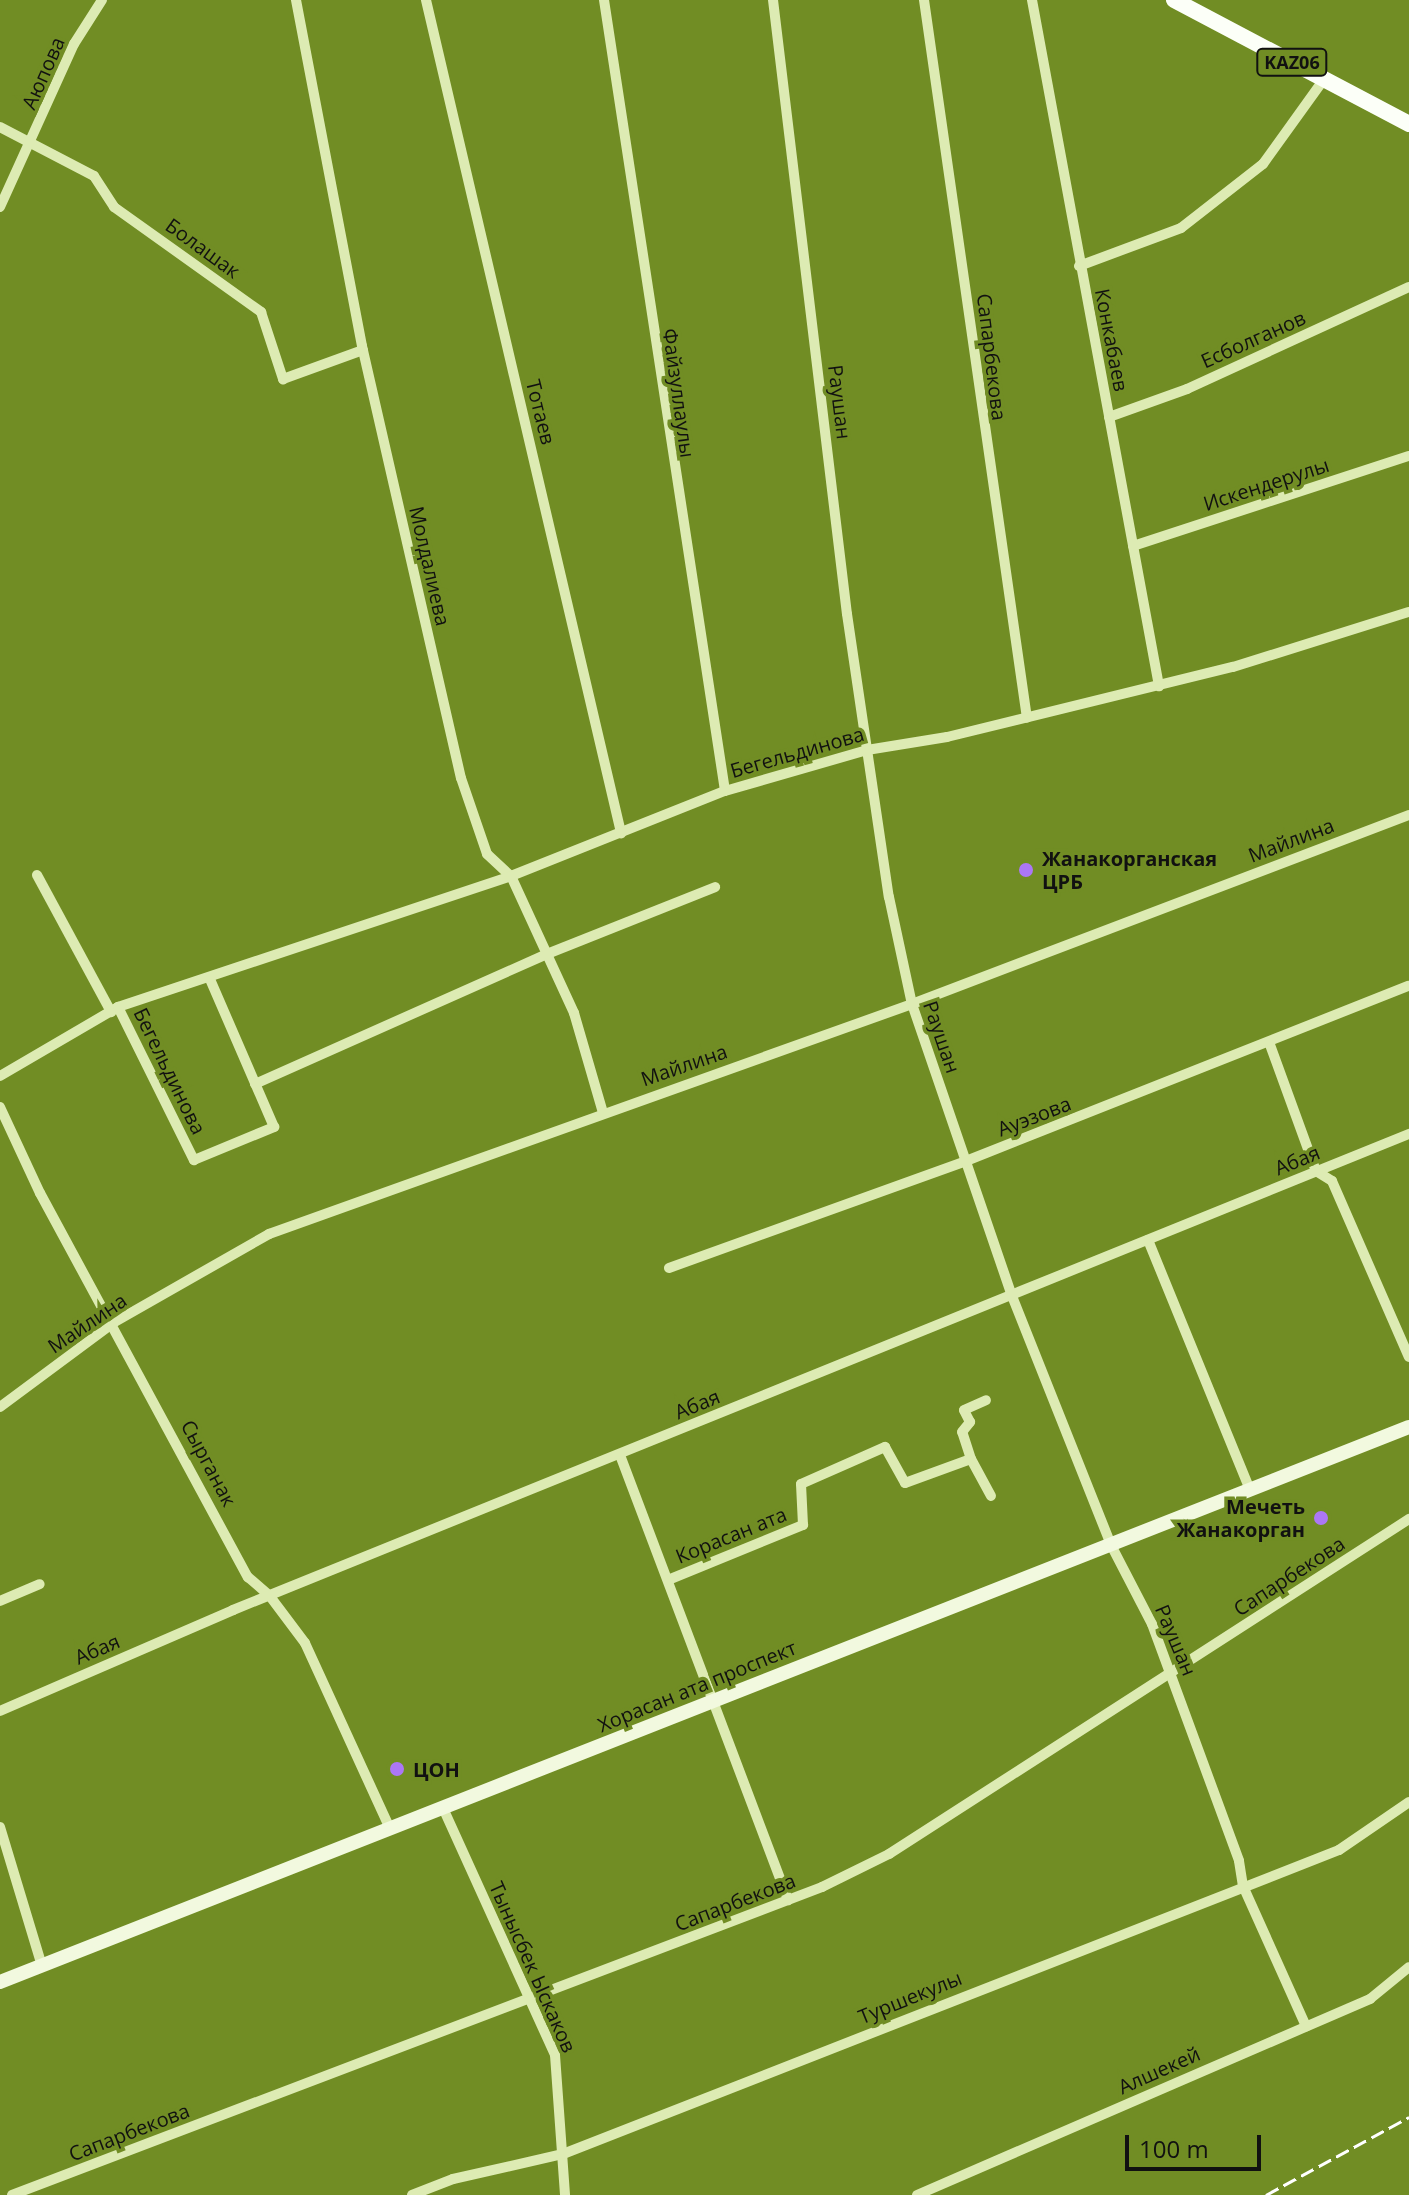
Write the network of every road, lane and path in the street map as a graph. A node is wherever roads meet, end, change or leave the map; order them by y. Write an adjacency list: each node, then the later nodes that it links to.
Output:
1 (102, 0): 12 (street, Аюпова)
2 (296, 0): 16 (street, Молдалиева)
3 (426, 0): 26 (street, Тотаев)
4 (604, 0): 24 (street, Файзуллаулы)
5 (773, 0): 23 (street, Раушан)
6 (924, 0): 22 (street, Сапарбекова)
7 (1032, 0): 14 (street, Конкабаев)
8 (1174, 0): 9 (main road, KAZ06)
9 (1324, 79): 10 (main road, KAZ06); 14 (street)
10 (1409, 124)
11 (0, 127): 12 (street, Болашак)
12 (30, 146): 13 (street, Аюпова); 16 (street, Болашак)
13 (0, 207)
14 (1079, 266): 17 (street, Конкабаев)
15 (1409, 287): 17 (street, Есболганов)
16 (363, 350): 28 (street, Молдалиева)
17 (1109, 417): 19 (street, Конкабаев)
18 (1409, 456): 19 (street, Искендерулы)
19 (1133, 546): 21 (street, Конкабаев)
20 (1409, 612): 21 (street, Бегельдинова)
21 (1159, 686): 22 (street, Бегельдинова)
22 (1027, 718): 23 (street, Бегельдинова)
23 (867, 750): 24 (street, Бегельдинова); 33 (street, Раушан)
24 (725, 791): 26 (street, Бегельдинова)
25 (1409, 815): 33 (street, Майлина)
26 (621, 833): 28 (street, Бегельдинова)
27 (37, 875): 34 (street, Бегельдинова)
28 (511, 876): 30 (street, Молдалиева); 31 (street, Бегельдинова)
29 (715, 887): 30 (street)
30 (547, 954): 37 (street); 39 (street, Молдалиева)
31 (209, 977): 34 (street, Бегельдинова); 37 (street, Бегельдинова)
32 (1409, 986): 35 (street, Ауэзова)
33 (912, 1004): 39 (street, Майлина); 41 (street, Раушан)
34 (115, 1010): 36 (street, Бегельдинова); 37 (street, Бегельдинова)
35 (1269, 1042): 41 (street, Ауэзова); 42 (street)
36 (0, 1076)
37 (255, 1084)
38 (0, 1107): 46 (street, Сырганак)
39 (603, 1113): 46 (street, Майлина)
40 (1409, 1134): 42 (street, Абая)
41 (966, 1161): 44 (street, Ауэзова); 45 (street, Раушан)
42 (1316, 1171): 43 (street, Абая); 47 (street)
43 (1148, 1240): 45 (street, Абая); 53 (street)
44 (669, 1268)
45 (1012, 1296): 51 (street, Абая); 56 (street, Раушан)
46 (113, 1323): 49 (street, Майлина); 59 (street, Сырганак)
47 (1409, 1357)
48 (986, 1400): 52 (street)
49 (0, 1407)
50 (1409, 1427): 53 (main road, Хорасан ата проспект)
51 (620, 1455): 57 (street); 59 (street, Абая)
52 (971, 1459): 54 (street); 57 (street, Корасан ата)
53 (1250, 1490): 56 (main road, Хорасан ата проспект)
54 (991, 1496)
55 (1409, 1519): 61 (street, Сапарбекова)
56 (1111, 1545): 61 (street, Раушан); 62 (main road, Хорасан ата проспект)
57 (668, 1580): 62 (street)
58 (40, 1584): 60 (street)
59 (269, 1595): 63 (street, Абая); 67 (street, Сырганак)
60 (0, 1601)
61 (1172, 1675): 68 (street, Раушан); 69 (street, Сапарбекова)
62 (715, 1701): 65 (main road, Хорасан ата проспект); 69 (street)
63 (0, 1711)
64 (1409, 1802): 68 (street, Туршекулы)
65 (443, 1808): 67 (main road, Хорасан ата проспект); 73 (street, Тынысбек Ыскаков)
66 (0, 1827): 70 (street)
67 (390, 1829): 70 (main road, Хорасан ата проспект)
68 (1243, 1886): 74 (street, Раушан); 75 (street, Туршекулы)
69 (788, 1900): 73 (street, Сапарбекова)
70 (42, 1966): 72 (main road, Хорасан ата проспект)
71 (1409, 1967): 74 (street, Алшекей)
72 (0, 1982)
73 (529, 2000): 75 (street, Тынысбек Ыскаков); 76 (street, Сапарбекова)
74 (1306, 2026): 79 (street, Алшекей)
75 (563, 2154): 77 (street, Туршекулы); 78 (street, Тынысбек Ыскаков)
76 (12, 2195)
77 (412, 2195)
78 (565, 2195)
79 (917, 2195)

